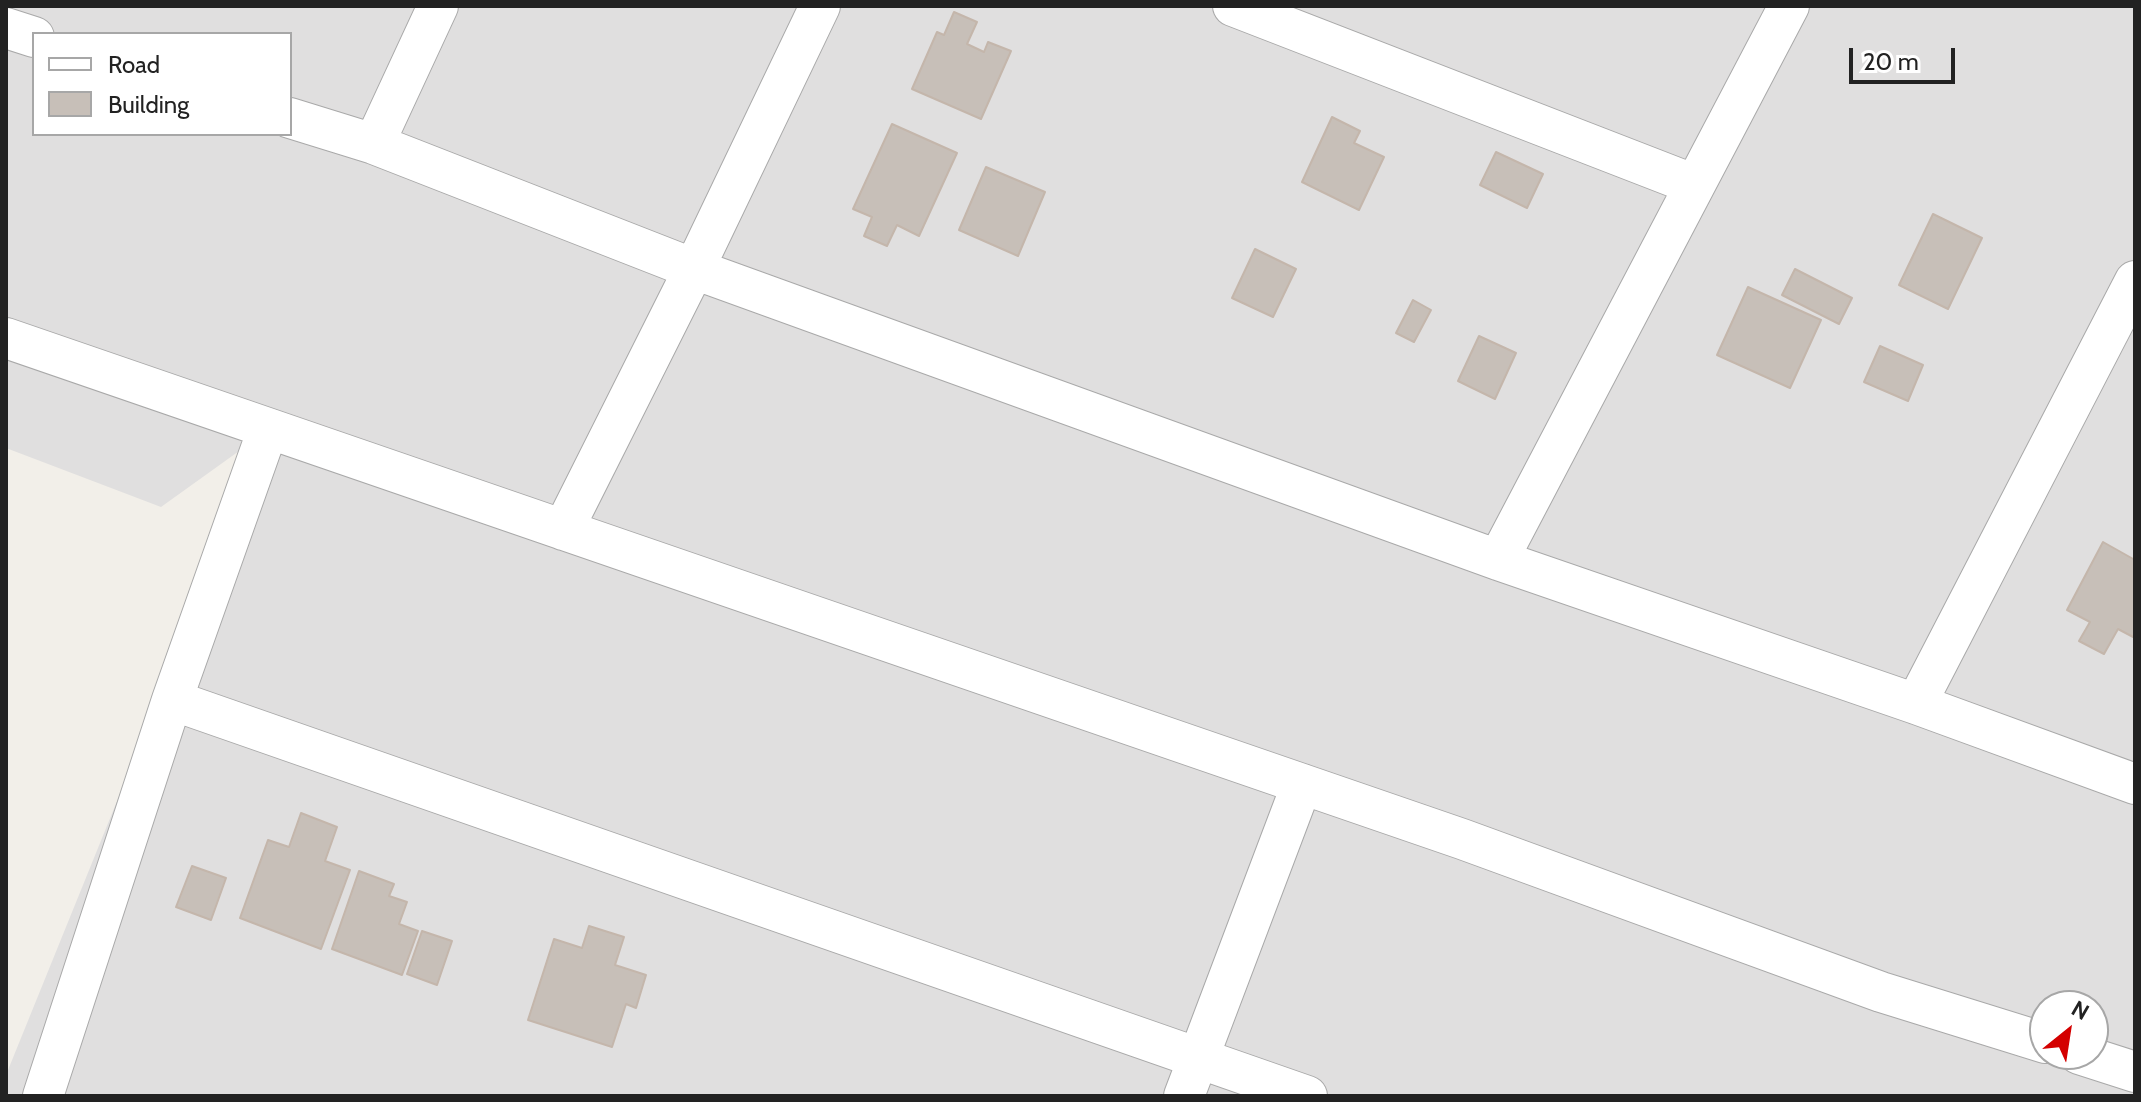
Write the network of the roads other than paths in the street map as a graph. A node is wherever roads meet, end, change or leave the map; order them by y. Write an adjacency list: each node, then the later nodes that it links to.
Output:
1 (438, 6): 9 (street)
2 (820, 6): 11 (street)
3 (1233, 6): 5 (street)
4 (1789, 6): 10 (street)
5 (1298, 18): 10 (street)
6 (6, 28): 7 (street)
7 (32, 36)
8 (292, 119): 9 (street)
9 (374, 144): 11 (street)
10 (1695, 185): 16 (street)
11 (694, 269): 15 (street); 16 (street)
12 (2135, 281): 18 (street)
13 (6, 338): 14 (street)
14 (268, 429): 15 (street); 17 (street)
15 (563, 530): 19 (street)
16 (1498, 560): 18 (street)
17 (172, 700): 24 (street); 25 (street)
18 (1916, 704): 20 (street)
19 (1302, 784): 21 (street); 24 (street)
20 (2135, 784)
21 (2029, 1038)
22 (2109, 1064): 23 (street)
23 (2135, 1072)
24 (1191, 1078): 26 (street)
25 (43, 1096)
26 (1307, 1096)

